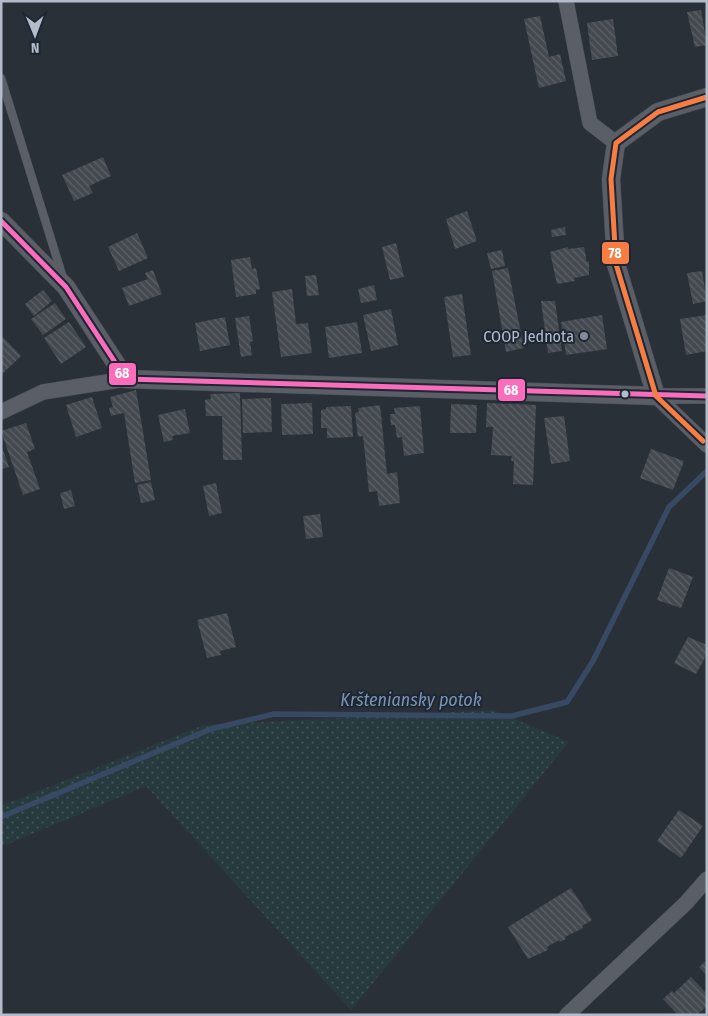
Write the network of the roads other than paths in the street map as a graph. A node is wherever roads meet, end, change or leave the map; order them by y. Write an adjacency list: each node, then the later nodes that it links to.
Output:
1 (566, 1): 4 (street)
2 (1, 78): 6 (lane)
3 (707, 97): 4 (street)
4 (616, 143): 8 (street)
5 (1, 221): 6 (street)
6 (66, 287): 7 (street)
7 (126, 379): 8 (street); 10 (street)
8 (656, 396): 9 (street); 11 (street)
9 (707, 396)
10 (1, 412)
11 (707, 445)
12 (707, 879): 13 (street)
13 (567, 1015)

